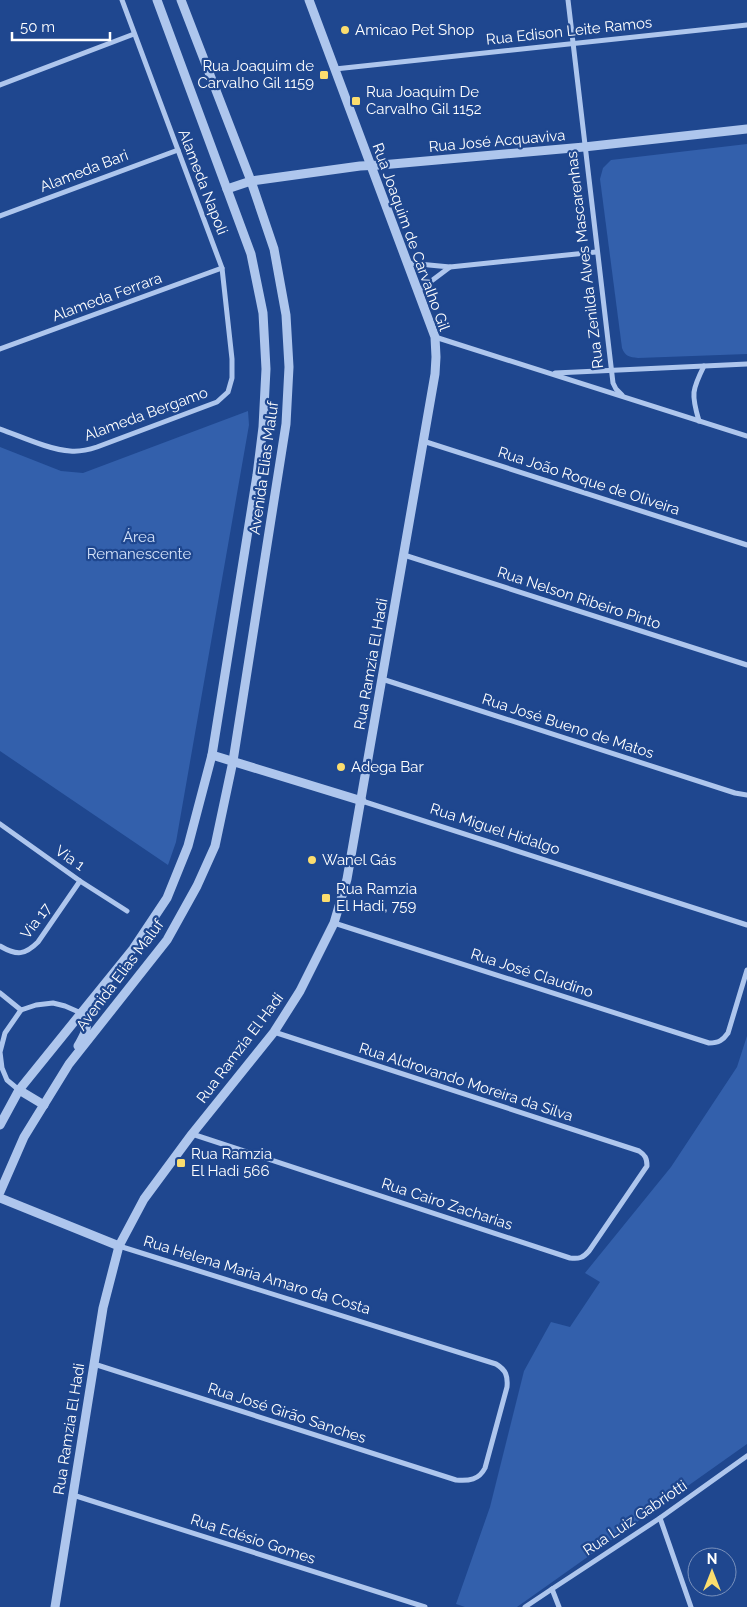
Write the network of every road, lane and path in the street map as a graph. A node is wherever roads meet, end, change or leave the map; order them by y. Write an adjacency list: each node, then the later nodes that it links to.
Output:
1 (122, 0): 7 (street, Alameda Napoli)
2 (157, 0): 16 (street, Avenida Elias Maluf)
3 (181, 0): 15 (street, Avenida Elias Maluf)
4 (309, 0): 9 (street, Rua Joaquim de Carvalho Gil)
5 (568, 0): 8 (street, Rua Zenilda Alves Mascarenhas)
6 (747, 25): 8 (street, Rua Edison Leite Ramos)
7 (134, 34): 10 (street); 13 (street, Alameda Napoli)
8 (573, 44): 9 (street, Rua Edison Leite Ramos); 12 (street, Rua Zenilda Alves Mascarenhas)
9 (335, 69): 14 (street, Rua Joaquim de Carvalho Gil)
10 (0, 85)
11 (747, 129): 12 (street, Rua José Acquaviva)
12 (584, 147): 14 (street, Rua José Acquaviva); 18 (street, Rua Zenilda Alves Mascarenhas)
13 (178, 150): 17 (street, Alameda Bari); 21 (street, Alameda Napoli)
14 (371, 165): 15 (street, Rua José Acquaviva); 19 (street, Rua Joaquim de Carvalho Gil)
15 (250, 181): 16 (street); 41 (street, Avenida Elias Maluf)
16 (227, 189): 40 (street, Avenida Elias Maluf)
17 (0, 216)
18 (596, 252): 20 (street); 27 (street, Rua Zenilda Alves Mascarenhas)
19 (408, 263): 20 (street); 22 (street, Rua Joaquim de Carvalho Gil)
20 (450, 267): 22 (street)
21 (222, 268): 24 (street, Alameda Ferrara); 29 (street, Alameda Napoli)
22 (418, 291): 23 (street, Rua Joaquim de Carvalho Gil)
23 (435, 337): 28 (street); 34 (street, Rua Joaquim de Carvalho Gil)
24 (0, 349)
25 (747, 364): 26 (street)
26 (704, 366): 27 (street); 31 (street)
27 (611, 369): 28 (street); 30 (street, Rua Zenilda Alves Mascarenhas)
28 (551, 373): 30 (street)
29 (232, 378): 32 (street, Alameda Bergamo)
30 (622, 396): 31 (street)
31 (699, 421): 33 (street)
32 (0, 429)
33 (747, 436)
34 (423, 441): 35 (street, Rua Joaquim de Carvalho Gil); 36 (street, Rua João Roque de Oliveira)
35 (414, 490): 37 (street, Rua Ramzia El Hadi)
36 (747, 545)
37 (404, 555): 38 (street, Rua Nelson Ribeiro Pinto); 39 (street, Rua Ramzia El Hadi)
38 (747, 665)
39 (382, 679): 42 (street, Rua José Bueno de Matos); 43 (street, Rua Ramzia El Hadi)
40 (212, 755): 41 (street); 53 (street, Avenida Elias Maluf)
41 (233, 761): 43 (street, Rua Miguel Hidalgo); 56 (street, Avenida Elias Maluf)
42 (747, 795)
43 (362, 801): 47 (street, Rua Ramzia El Hadi); 48 (street, Rua Miguel Hidalgo)
44 (0, 824): 45 (street, Via 1)
45 (80, 880): 46 (street, Via 1); 49 (street, Via 17)
46 (127, 912)
47 (334, 923): 50 (street, Rua José Claudino); 55 (street, Rua Ramzia El Hadi)
48 (747, 925)
49 (0, 946)
50 (747, 970)
51 (0, 993): 52 (street)
52 (21, 1010): 53 (street); 54 (street)
53 (81, 1013): 56 (street); 57 (street, Avenida Elias Maluf)
54 (2, 1031): 57 (street)
55 (274, 1032): 60 (street, Rua Ramzia El Hadi); 61 (street, Rua Aldrovando Moreira da Silva)
56 (69, 1064): 58 (street, Avenida Elias Maluf)
57 (19, 1090): 58 (street); 59 (street, Avenida Elias Maluf)
58 (44, 1105): 62 (street, Avenida Elias Maluf)
59 (0, 1125)
60 (192, 1134): 61 (street, Rua Cairo Zacharias); 64 (street, Rua Ramzia El Hadi)
61 (647, 1160)
62 (0, 1192)
63 (0, 1198): 64 (street, Rua Helena Maria Amaro da Costa)
64 (119, 1246): 65 (street, Rua Ramzia El Hadi); 67 (street, Rua Helena Maria Amaro da Costa)
65 (94, 1364): 67 (street, Rua José Girão Sanches); 68 (street, Rua Ramzia El Hadi)
66 (747, 1456): 69 (street, Rua Luiz Gabriotti)
67 (474, 1480)
68 (72, 1495): 71 (street, Rua Ramzia El Hadi); 72 (street, Rua Edésio Gomes)
69 (660, 1518): 70 (street, Rua Luiz Gabriotti); 75 (street)
70 (552, 1589): 73 (street, Rua Luiz Gabriotti); 74 (street)
71 (55, 1607)
72 (425, 1607)
73 (525, 1607)
74 (559, 1607)
75 (691, 1607)

